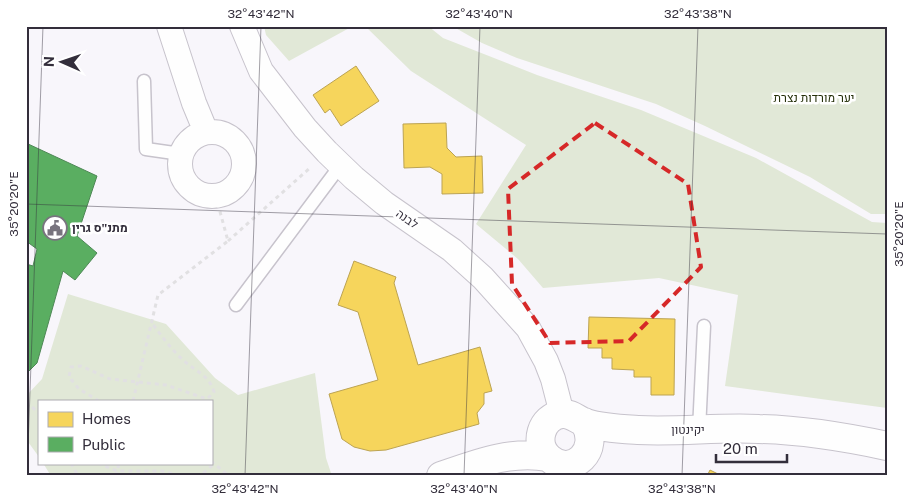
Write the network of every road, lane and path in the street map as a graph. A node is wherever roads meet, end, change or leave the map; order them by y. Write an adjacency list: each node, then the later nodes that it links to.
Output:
1 (170, 26): 4 (street)
2 (242, 26): 6 (street, לבנה)
3 (144, 81): 5 (lane)
4 (206, 132): 5 (street); 7 (street)
5 (181, 154): 7 (street)
6 (334, 159): 8 (path); 9 (lane); 18 (street, לבנה)
7 (216, 196): 8 (path)
8 (228, 242): 10 (path)
9 (236, 305)
10 (151, 322): 12 (path); 12 (path)
11 (704, 326): 17 (lane)
12 (138, 381): 13 (path); 14 (path)
13 (98, 400)
14 (133, 400)
15 (26, 402): 16 (path)
16 (38, 412)
17 (698, 430): 18 (street, יקינטון); 19 (street, יקינטון)
18 (567, 444): 31 (street)
19 (887, 446)
20 (213, 463): 30 (path)
21 (72, 464): 26 (path)
22 (100, 464): 25 (path)
23 (119, 464): 25 (path)
24 (212, 464): 29 (path)
25 (117, 471): 27 (path); 28 (path)
26 (78, 476)
27 (116, 476)
28 (182, 476)
29 (196, 476)
30 (229, 476)
31 (441, 476)

